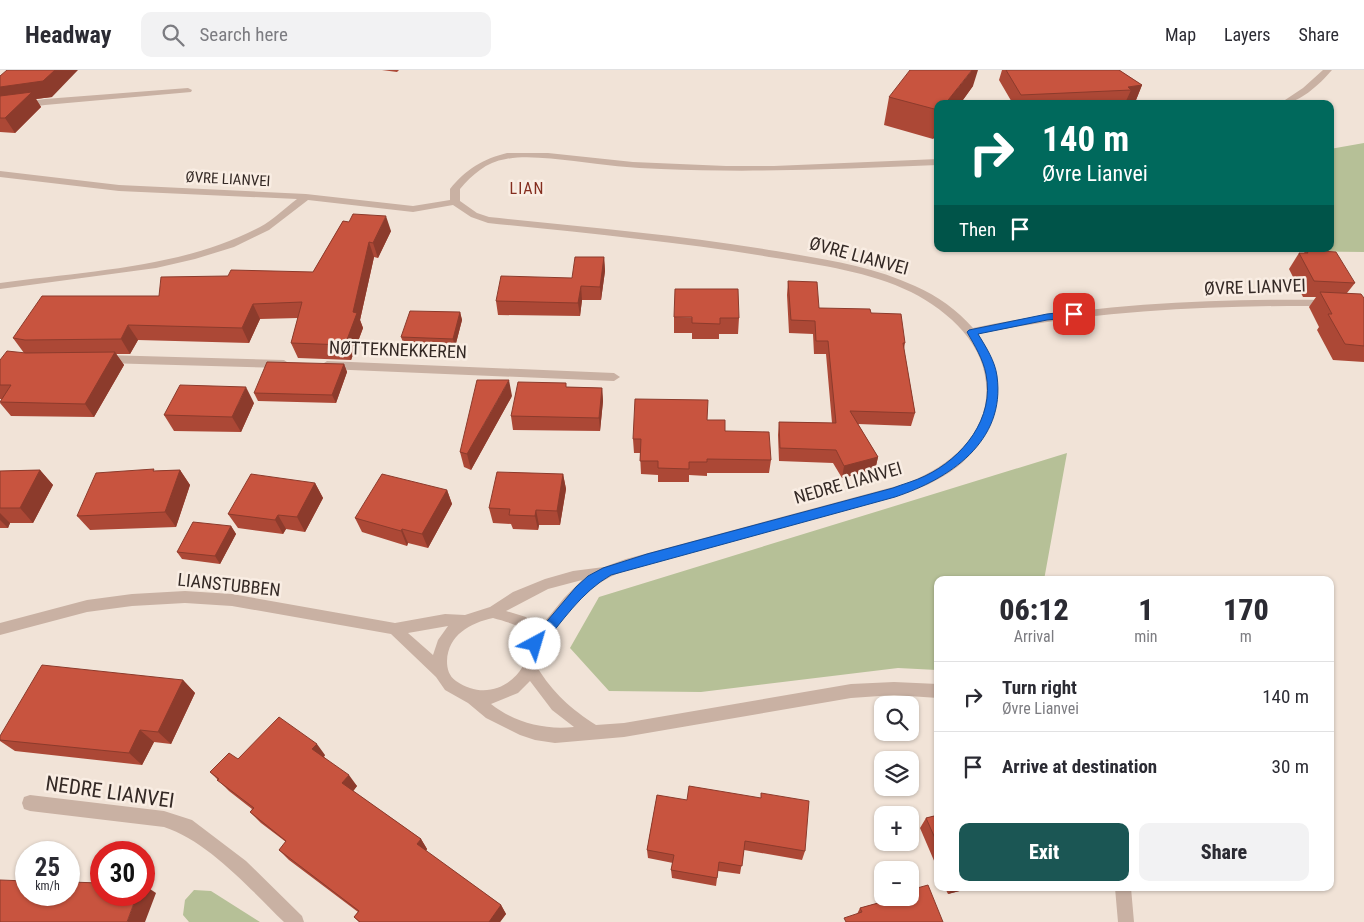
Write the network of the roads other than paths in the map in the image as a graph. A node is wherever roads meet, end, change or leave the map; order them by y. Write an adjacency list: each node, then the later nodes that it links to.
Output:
1 (1328, 70): 3 (street)
2 (188, 90): 4 (street)
3 (1290, 100)
4 (0, 108)
5 (934, 162): 8 (street)
6 (0, 174): 7 (street, ØVRE LIANVEI)
7 (306, 198): 8 (street, ØVRE LIANVEI); 9 (street)
8 (455, 202): 11 (street, ØVRE LIANVEI)
9 (0, 286)
10 (1340, 303): 11 (street, ØVRE LIANVEI)
11 (972, 332): 16 (street, NEDRE LIANVEI)
12 (91, 359): 13 (street)
13 (299, 364)
14 (318, 365): 15 (street, NØTTEKNEKKEREN)
15 (614, 377)
16 (607, 571): 17 (street, NEDRE LIANVEI); 21 (street, NEDRE LIANVEI)
17 (493, 612): 18 (street); 21 (street)
18 (464, 621): 19 (street, LIANSTUBBEN); 23 (street)
19 (395, 628): 20 (street, LIANSTUBBEN); 23 (street)
20 (0, 629)
21 (535, 644): 22 (street)
22 (531, 670): 25 (street); 26 (street)
23 (441, 672): 25 (street)
24 (934, 690): 26 (street)
25 (472, 697): 26 (street)
26 (592, 731)
27 (30, 804): 29 (street, NEDRE LIANVEI)
28 (1123, 891): 30 (street)
29 (296, 922)
30 (1126, 922)

